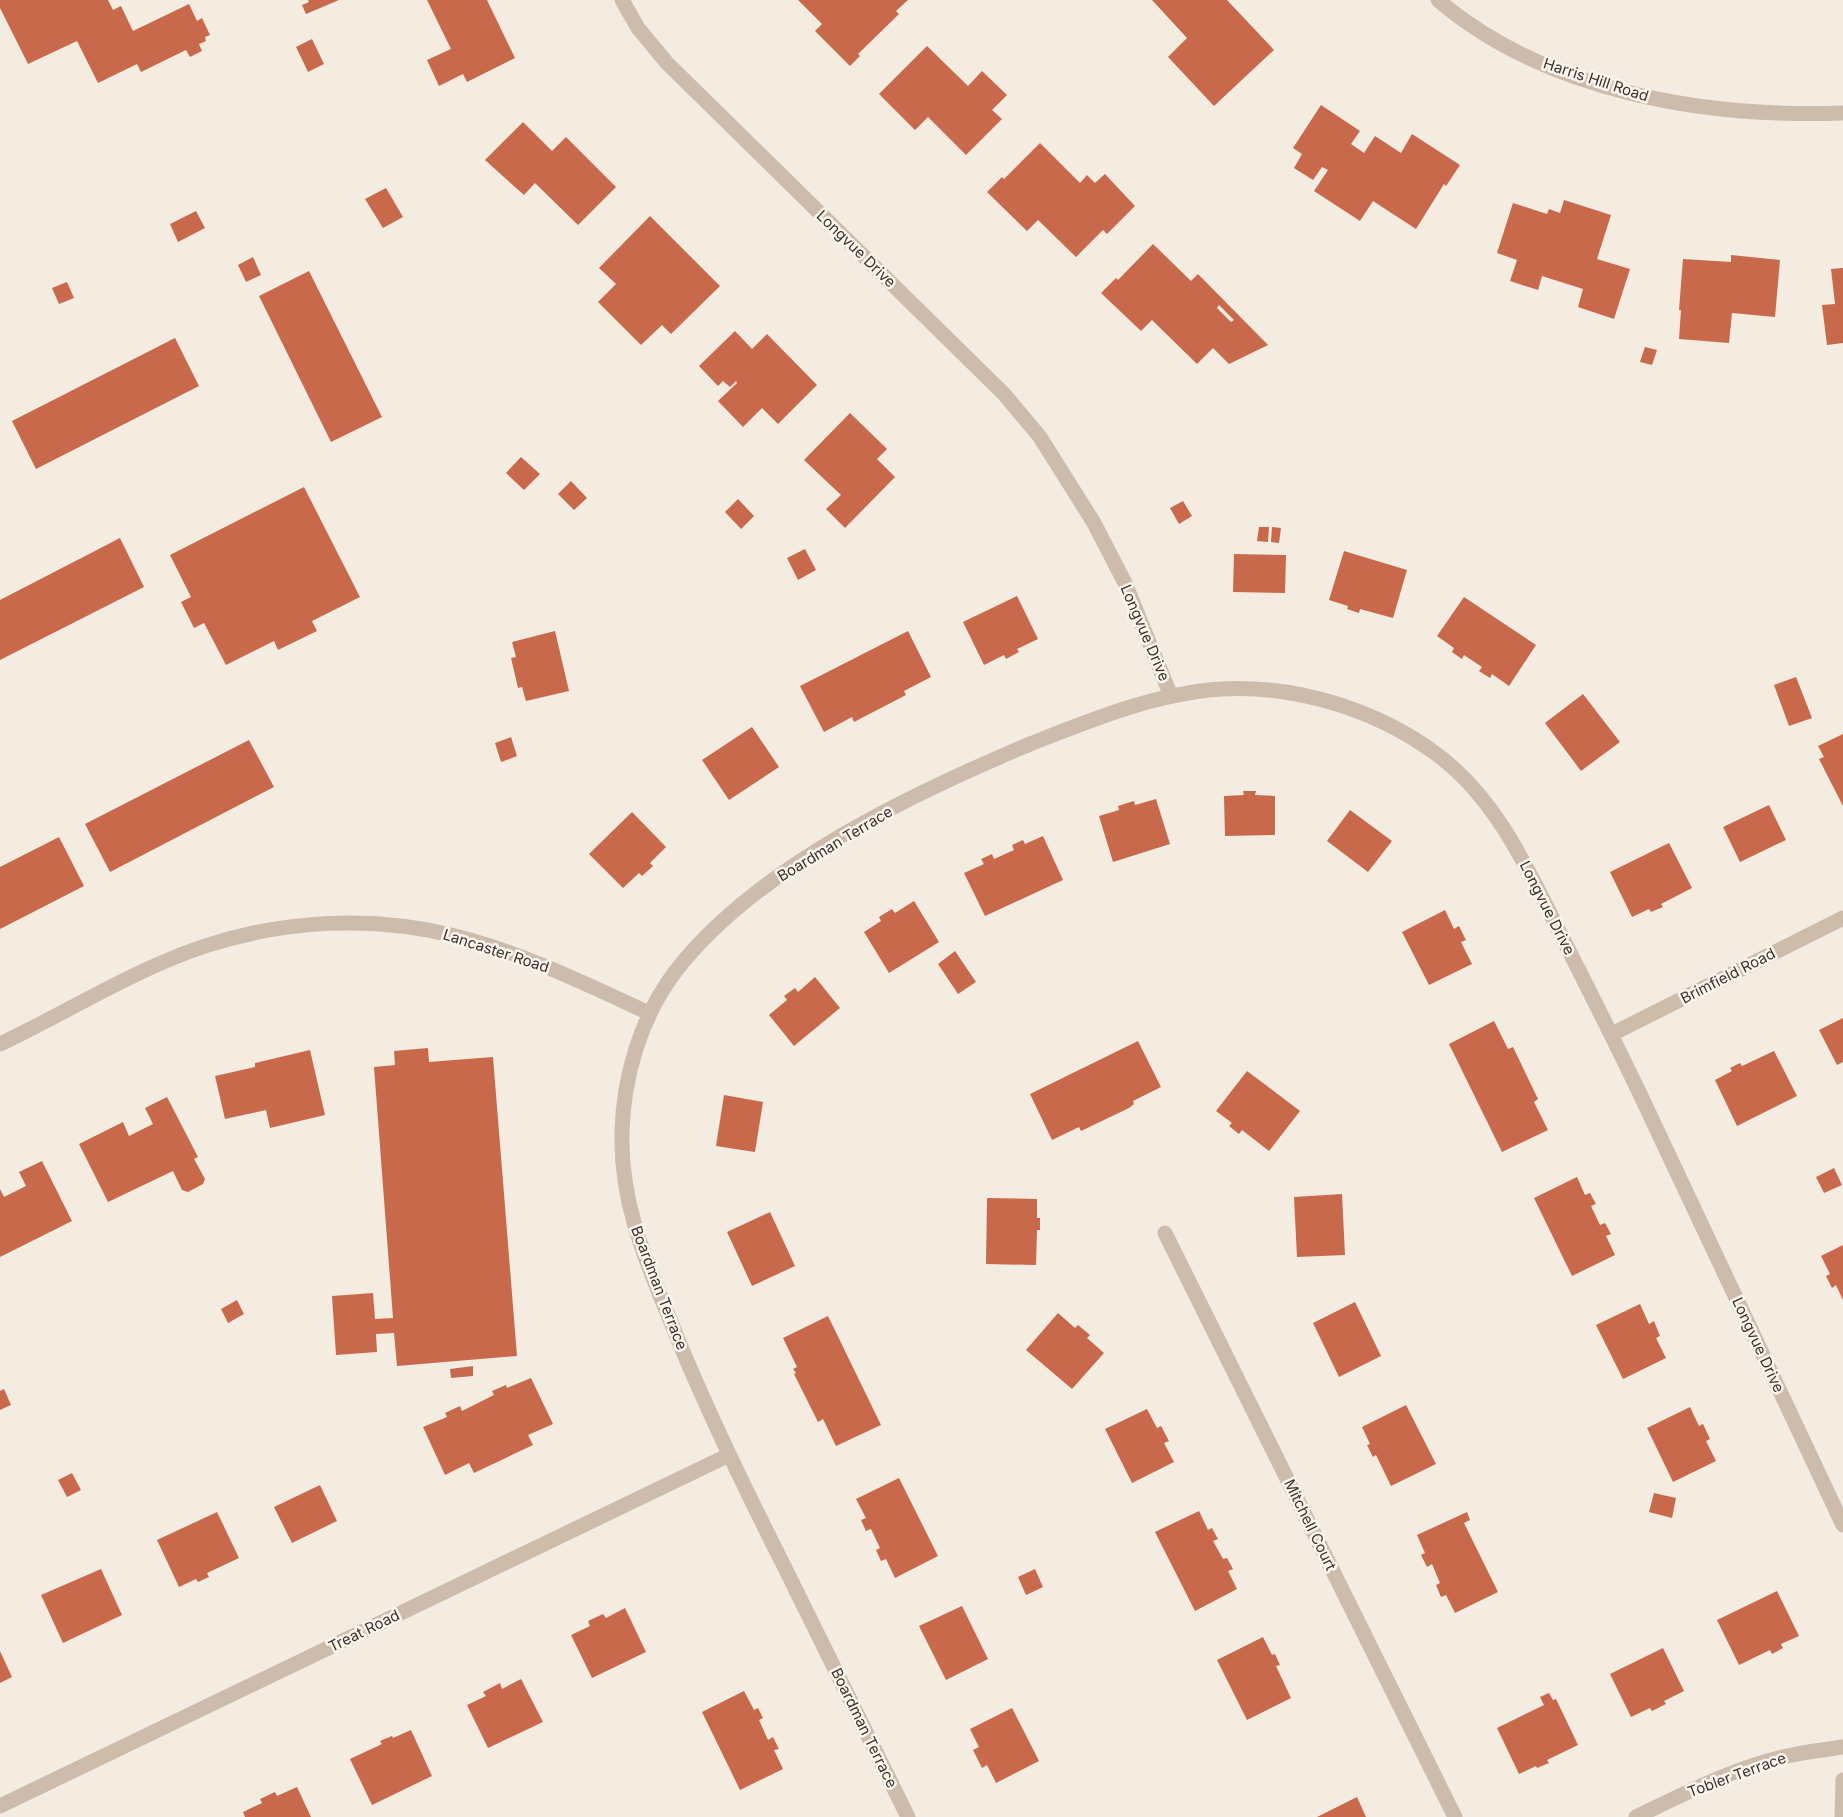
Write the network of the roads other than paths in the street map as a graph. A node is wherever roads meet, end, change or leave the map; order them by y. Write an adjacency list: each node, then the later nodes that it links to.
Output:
1 (622, 0): 4 (street, Longvue Drive)
2 (1438, 0): 3 (street, Harris Hill Road)
3 (1843, 113)
4 (1172, 696): 6 (street, Boardman Terrace); 7 (street, Longvue Drive)
5 (1843, 918): 7 (street, Brimfield Road)
6 (649, 1012): 8 (street, Lancaster Road); 10 (street, Boardman Terrace)
7 (1612, 1034): 11 (street, Longvue Drive)
8 (0, 1044)
9 (1165, 1233): 16 (street, Mitchell Court)
10 (729, 1455): 14 (street, Treat Road); 15 (street, Boardman Terrace)
11 (1843, 1525)
12 (1843, 1747): 17 (street, Tobler Terrace)
13 (1843, 1780): 18 (street)
14 (0, 1806)
15 (908, 1817)
16 (1455, 1817)
17 (1636, 1817)
18 (1842, 1817)

